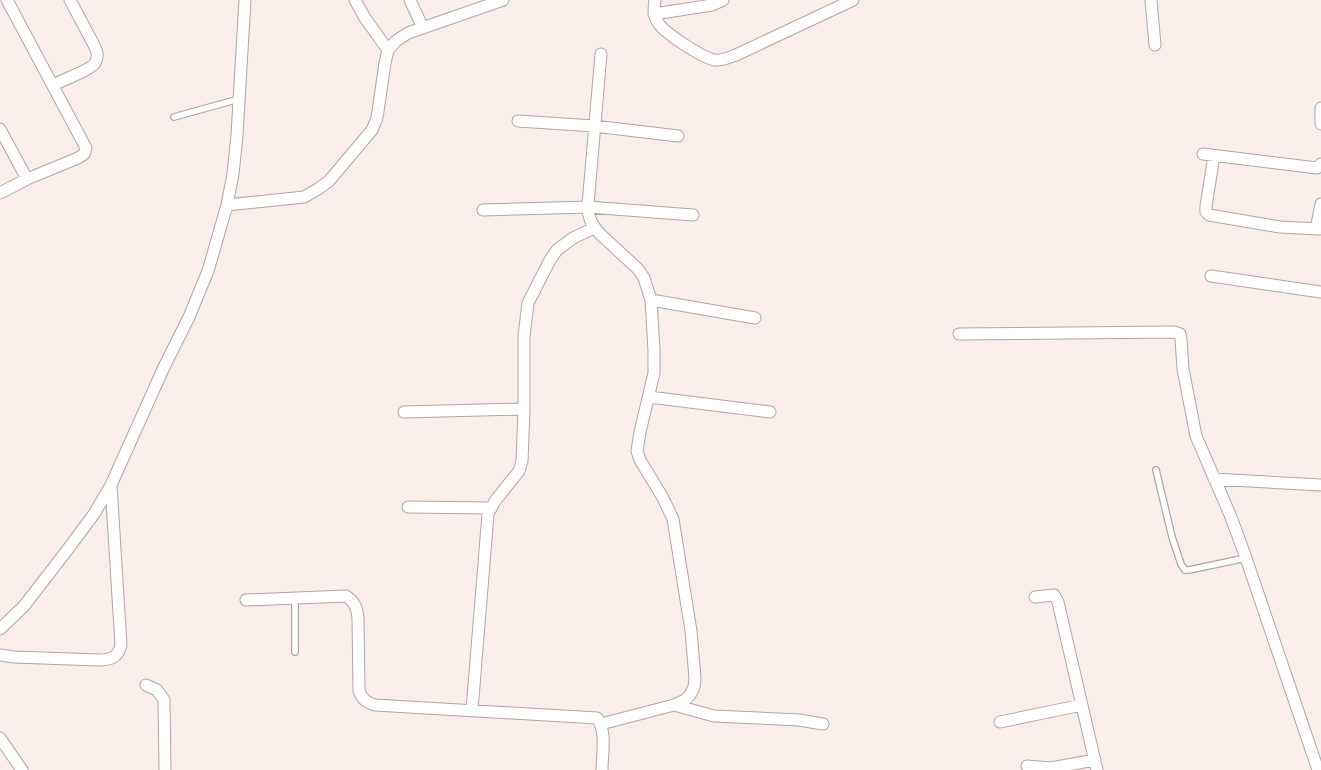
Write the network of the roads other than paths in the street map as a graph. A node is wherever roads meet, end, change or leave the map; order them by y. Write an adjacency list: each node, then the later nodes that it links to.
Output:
1 (7, 0): 16 (street)
2 (70, 0): 16 (street)
3 (245, 0): 17 (street)
4 (355, 0): 14 (street)
5 (410, 0): 12 (street)
6 (503, 0): 12 (street)
7 (655, 0): 11 (street)
8 (723, 0): 11 (street)
9 (853, 0): 11 (street)
10 (1150, 0): 13 (street)
11 (654, 14)
12 (423, 28): 14 (street)
13 (1155, 45)
14 (388, 50): 29 (street)
15 (601, 54): 22 (street)
16 (53, 85): 26 (street)
17 (239, 99): 19 (lane); 29 (street)
18 (1321, 108): 21 (street)
19 (174, 117)
20 (518, 121): 22 (street)
21 (1321, 124)
22 (594, 126): 24 (street); 30 (street)
23 (0, 129): 26 (street)
24 (678, 136)
25 (1320, 167): 34 (street)
26 (27, 179): 27 (street)
27 (0, 193)
28 (1321, 204): 34 (street)
29 (227, 205): 46 (street)
30 (588, 208): 31 (street); 32 (street); 33 (street)
31 (483, 210)
32 (693, 215)
33 (594, 228): 37 (street); 41 (street)
34 (1320, 229)
35 (1210, 276): 36 (street)
36 (1321, 292)
37 (651, 300): 38 (street); 40 (street)
38 (755, 318)
39 (959, 334): 45 (street)
40 (648, 397): 43 (street); 58 (street)
41 (524, 409): 42 (street); 49 (street)
42 (404, 412)
43 (770, 412)
44 (1156, 470): 50 (lane)
45 (1214, 479): 47 (street); 50 (street)
46 (111, 485): 54 (street); 56 (street)
47 (1321, 485)
48 (408, 507): 49 (street)
49 (491, 508): 60 (street)
50 (1246, 558): 70 (street)
51 (1035, 597): 59 (street)
52 (295, 598): 53 (street); 55 (lane); 60 (street)
53 (246, 600)
54 (0, 628)
55 (295, 652)
56 (0, 655)
57 (146, 685): 68 (street)
58 (674, 705): 62 (street); 63 (street)
59 (1082, 705): 61 (street); 65 (street)
60 (472, 710): 62 (street)
61 (1000, 722)
62 (601, 724): 69 (street)
63 (823, 724)
64 (0, 738): 67 (street)
65 (1096, 765): 66 (street)
66 (1027, 766)
67 (22, 770)
68 (165, 770)
69 (602, 770)
70 (1318, 770)

